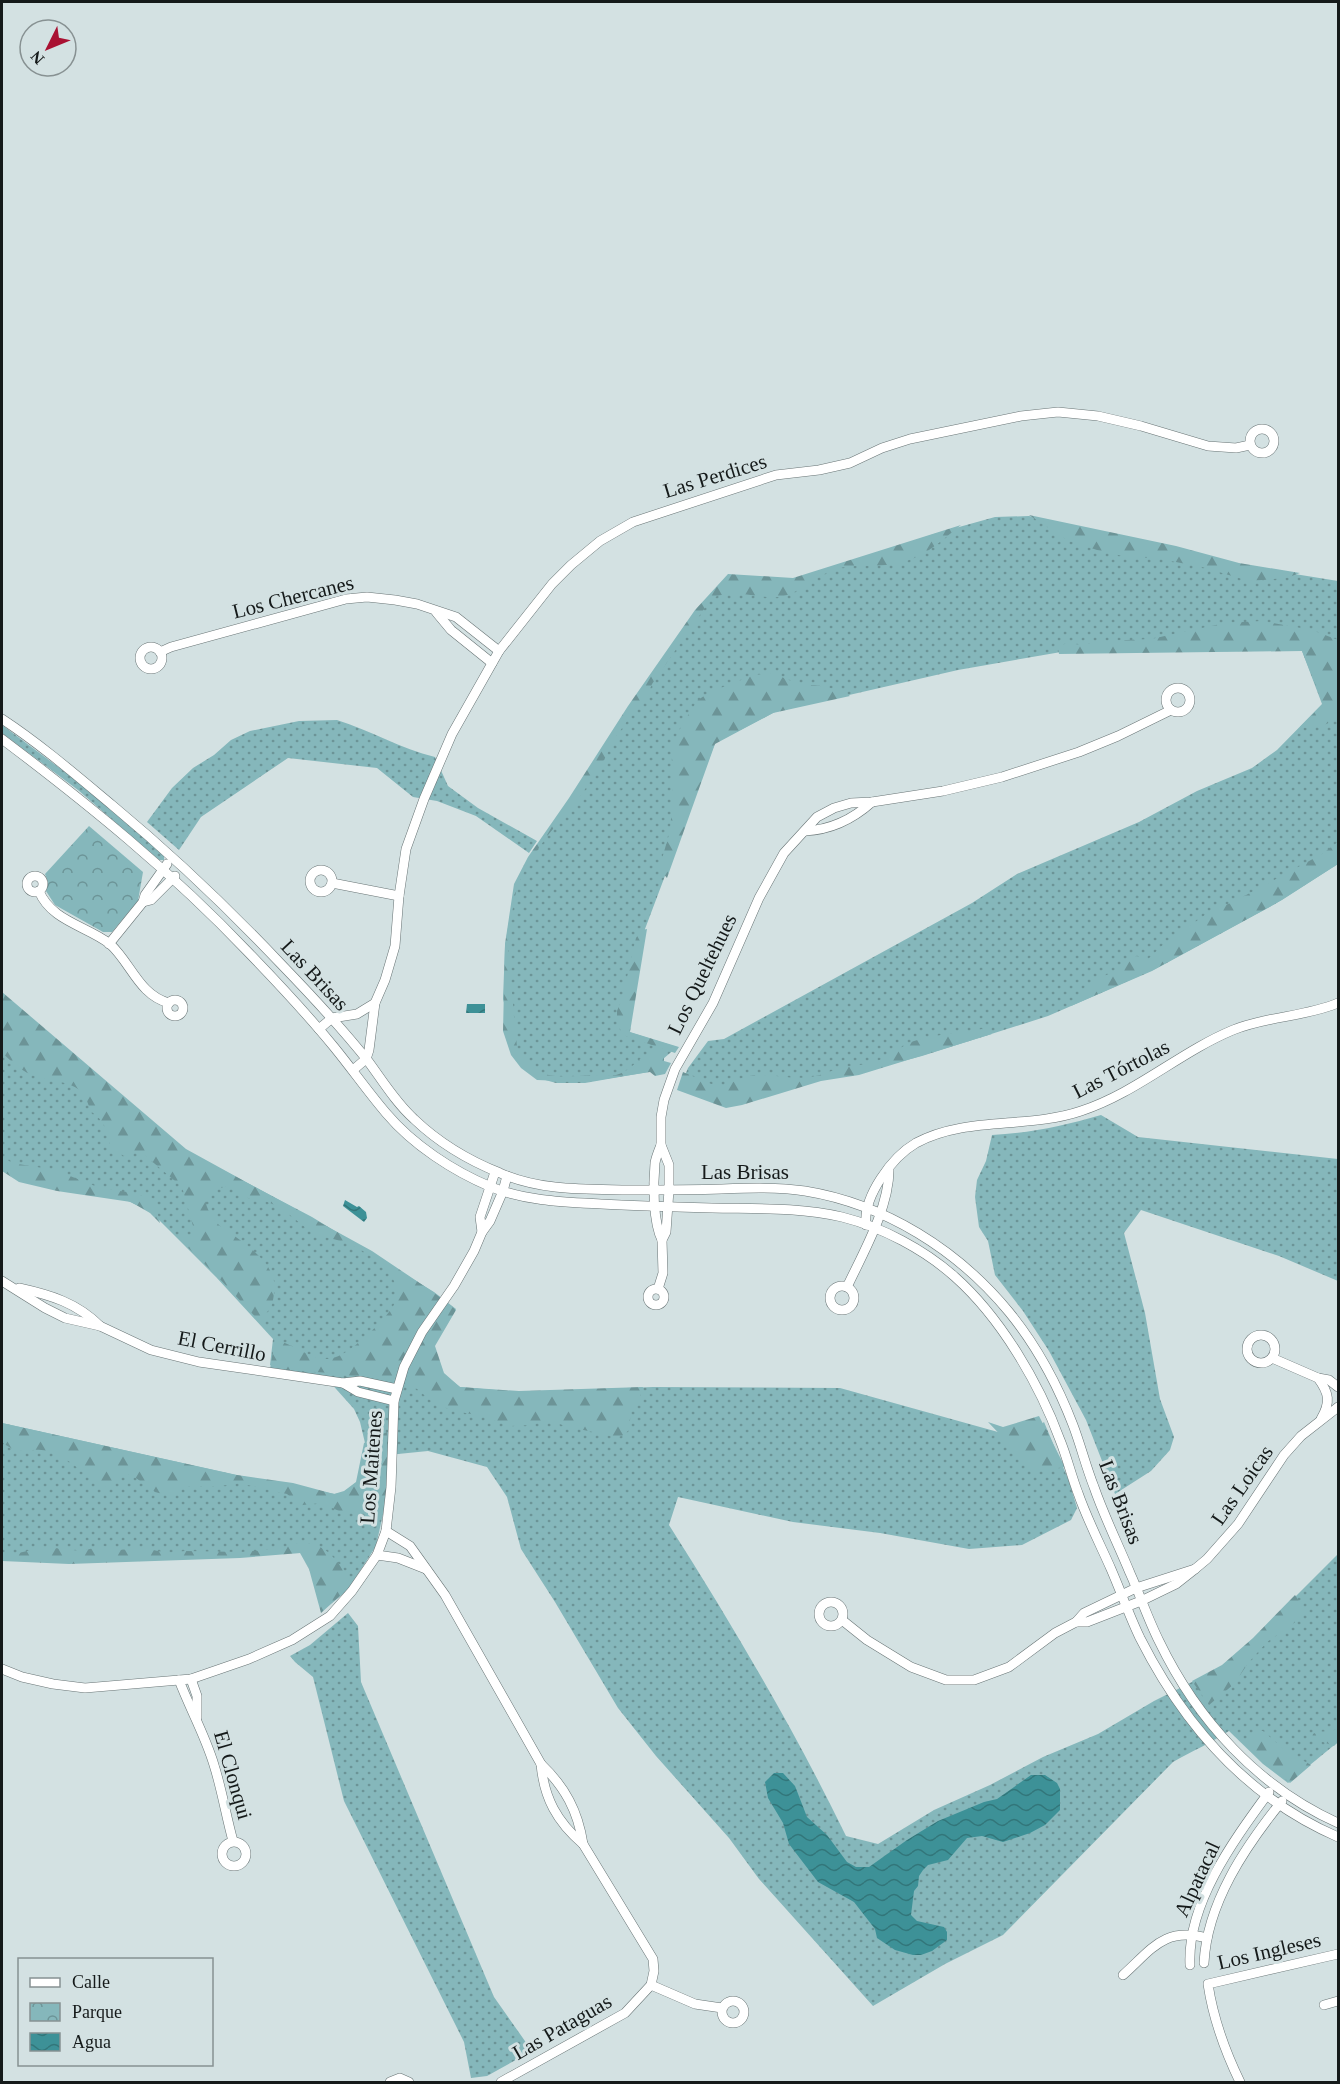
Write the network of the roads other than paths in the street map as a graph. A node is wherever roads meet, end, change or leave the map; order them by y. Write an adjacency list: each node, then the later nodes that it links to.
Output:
1 (1250, 445): 3 (street, Las Perdices)
2 (436, 612): 3 (street, Los Chercanes); 4 (street, Los Chercanes); 5 (street, Los Chercanes)
3 (499, 651): 5 (street, Las Perdices)
4 (160, 652)
5 (492, 663): 17 (street, Las Perdices)
6 (1171, 710): 9 (street, Los Queltehues)
7 (2, 719): 11 (street, Las Brisas)
8 (2, 739): 13 (street, Las Brisas)
9 (872, 802): 10 (street, Los Queltehues); 10 (street, Los Queltehues)
10 (805, 831): 27 (street, Los Queltehues)
11 (173, 858): 12 (street, Las Brisas); 13 (street)
12 (183, 868): 14 (street); 23 (street, Las Brisas)
13 (164, 869): 14 (street, Las Brisas); 18 (street)
14 (173, 878): 18 (street); 24 (street, Las Brisas)
15 (332, 883): 17 (street)
16 (39, 891): 19 (street)
17 (399, 896): 21 (street, Las Perdices)
18 (143, 902): 19 (street)
19 (109, 944): 20 (street)
20 (169, 1003)
21 (375, 1003): 23 (street); 25 (street, Las Perdices)
22 (1338, 1003): 28 (street, Las Tórtolas)
23 (332, 1018): 24 (street); 25 (street, Las Brisas)
24 (320, 1029): 26 (street, Las Brisas)
25 (366, 1059): 26 (street); 29 (street, Las Brisas)
26 (353, 1070): 31 (street, Las Brisas)
27 (662, 1144): 32 (street, Los Queltehues); 33 (street, Los Queltehues)
28 (889, 1170): 37 (street, Las Tórtolas); 38 (street, Las Tórtolas)
29 (495, 1172): 30 (street, Las Brisas); 31 (street, Los Maitenes)
30 (507, 1176): 32 (street, Las Brisas); 34 (street, Los Maitenes)
31 (491, 1187): 34 (street, Las Brisas); 40 (street, Los Maitenes)
32 (656, 1190): 33 (street, Las Brisas); 35 (street, Los Queltehues)
33 (669, 1190): 36 (street, Los Queltehues); 37 (street, Las Brisas)
34 (503, 1191): 35 (street, Las Brisas); 40 (street, Los Maitenes)
35 (656, 1207): 36 (street, Las Brisas); 41 (street, Los Queltehues)
36 (669, 1207): 39 (street, Las Brisas); 41 (street, Los Queltehues)
37 (867, 1209): 38 (street, Las Brisas); 39 (street, Las Tórtolas)
38 (880, 1213): 39 (street, Las Tórtolas); 52 (street, Las Brisas)
39 (870, 1227): 44 (street, Las Tórtolas); 53 (street, Las Brisas)
40 (482, 1232): 51 (street, Los Maitenes)
41 (662, 1240): 45 (street, Los Queltehues)
42 (2, 1281): 43 (street, El Cerrillo)
43 (14, 1287): 46 (street, El Cerrillo); 46 (street, El Cerrillo)
44 (847, 1287)
45 (658, 1289)
46 (99, 1326): 49 (street, El Cerrillo)
47 (1272, 1358): 48 (street)
48 (1318, 1378): 50 (street); 56 (street)
49 (343, 1383): 51 (street, El Cerrillo); 54 (street, El Cerrillo)
50 (1338, 1387)
51 (397, 1389): 54 (street, Los Maitenes)
52 (1057, 1391): 53 (street); 61 (street, Las Brisas)
53 (1042, 1399): 62 (street, Las Brisas)
54 (394, 1401): 57 (street, Los Maitenes)
55 (1338, 1407): 56 (street, Las Loicas)
56 (1319, 1422): 60 (street, Las Loicas)
57 (386, 1531): 58 (street, Los Maitenes); 59 (street)
58 (377, 1555): 59 (street); 68 (street, Los Maitenes)
59 (427, 1569): 71 (street)
60 (1195, 1569): 61 (street, Las Loicas); 63 (street, Las Loicas)
61 (1137, 1588): 62 (street, Las Loicas); 63 (street, Las Brisas)
62 (1121, 1594): 64 (street, Las Brisas); 66 (street, Las Loicas)
63 (1142, 1600): 64 (street, Las Loicas); 72 (street, Las Brisas)
64 (1126, 1607): 66 (street, Las Loicas); 74 (street, Las Brisas)
65 (842, 1620): 66 (street, Las Loicas)
66 (1076, 1622)
67 (2, 1669): 69 (street, Los Maitenes)
68 (191, 1679): 69 (street, Los Maitenes); 70 (street, El Clonqui)
69 (179, 1680): 70 (street, El Clonqui)
70 (197, 1718): 78 (street, El Clonqui)
71 (541, 1764): 79 (street); 79 (street)
72 (1274, 1785): 73 (street, Las Brisas); 74 (street, Alpatacal)
73 (1288, 1795): 75 (street, Alpatacal); 76 (street, Las Brisas)
74 (1266, 1796): 75 (street, Las Brisas); 80 (street, Alpatacal)
75 (1279, 1806): 77 (street, Las Brisas); 81 (street, Alpatacal)
76 (1338, 1823)
77 (1338, 1837)
78 (233, 1841)
79 (583, 1844): 86 (street)
80 (1191, 1934): 81 (street); 84 (street, Alpatacal); 85 (street)
81 (1207, 1938): 83 (street, Alpatacal)
82 (1338, 1954): 93 (street, Los Ingleses)
83 (1204, 1963)
84 (1190, 1965)
85 (1124, 1975)
86 (651, 1985): 89 (street); 92 (street, Las Pataguas)
87 (1338, 2001): 88 (street)
88 (1324, 2005)
89 (722, 2008)
90 (390, 2082): 91 (street)
91 (409, 2082)
92 (501, 2082)
93 (1240, 2082)

